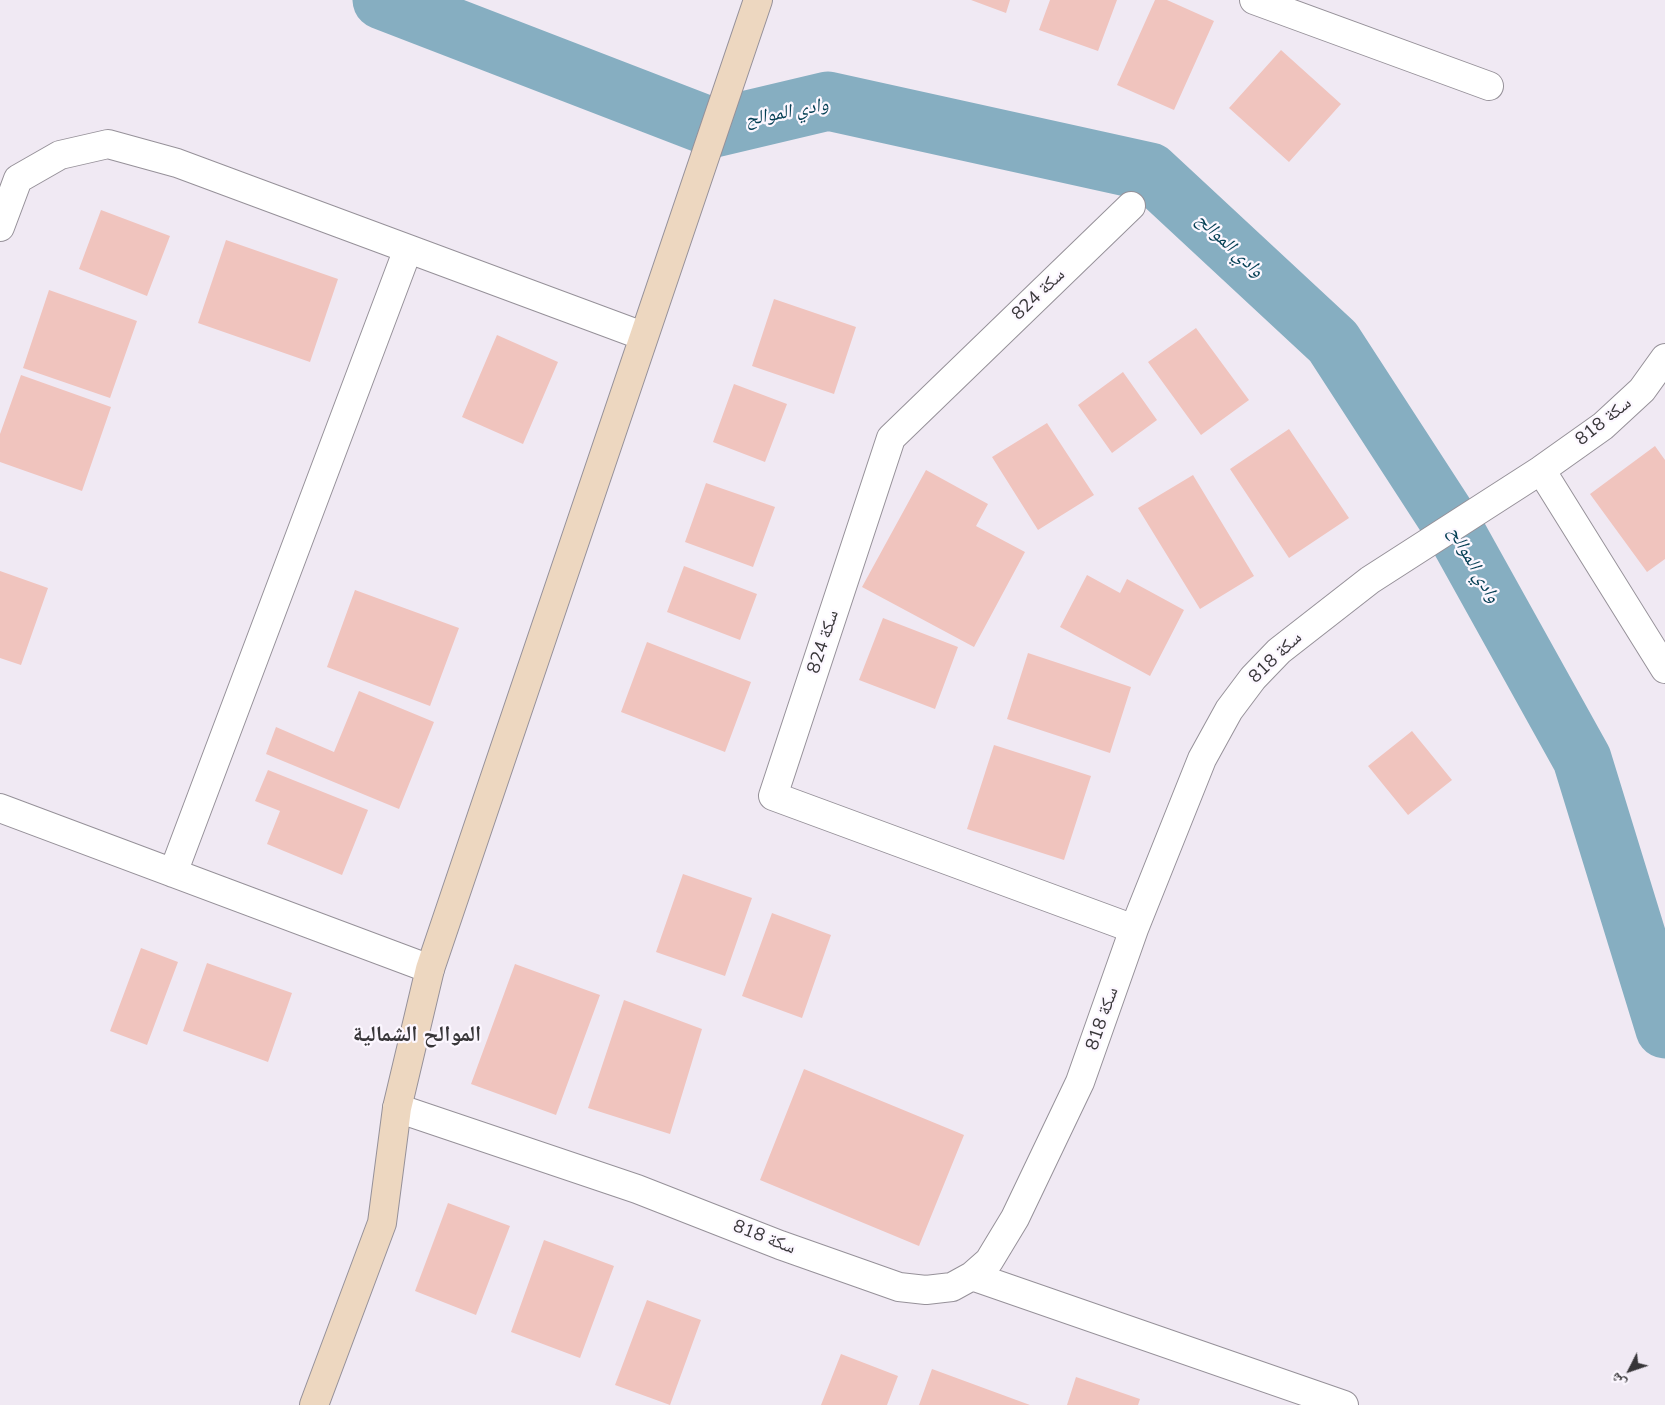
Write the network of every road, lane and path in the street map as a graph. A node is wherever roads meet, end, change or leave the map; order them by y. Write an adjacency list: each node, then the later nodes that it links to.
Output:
1 (758, 0): 7 (street)
2 (1254, 0): 3 (street)
3 (1488, 86)
4 (1131, 206): 13 (street, سكة 824)
5 (0, 227): 6 (street)
6 (408, 249): 7 (street); 12 (street)
7 (643, 336): 14 (street)
8 (1665, 358): 9 (street, سكة 818)
9 (1541, 470): 10 (street); 13 (street, سكة 818)
10 (1660, 653)
11 (0, 808): 12 (street)
12 (173, 873): 14 (street)
13 (1134, 929): 16 (street, سكة 818)
14 (430, 969): 15 (street)
15 (397, 1108): 16 (street, سكة 818); 17 (street)
16 (972, 1276): 18 (street)
17 (314, 1405)
18 (1344, 1405)

